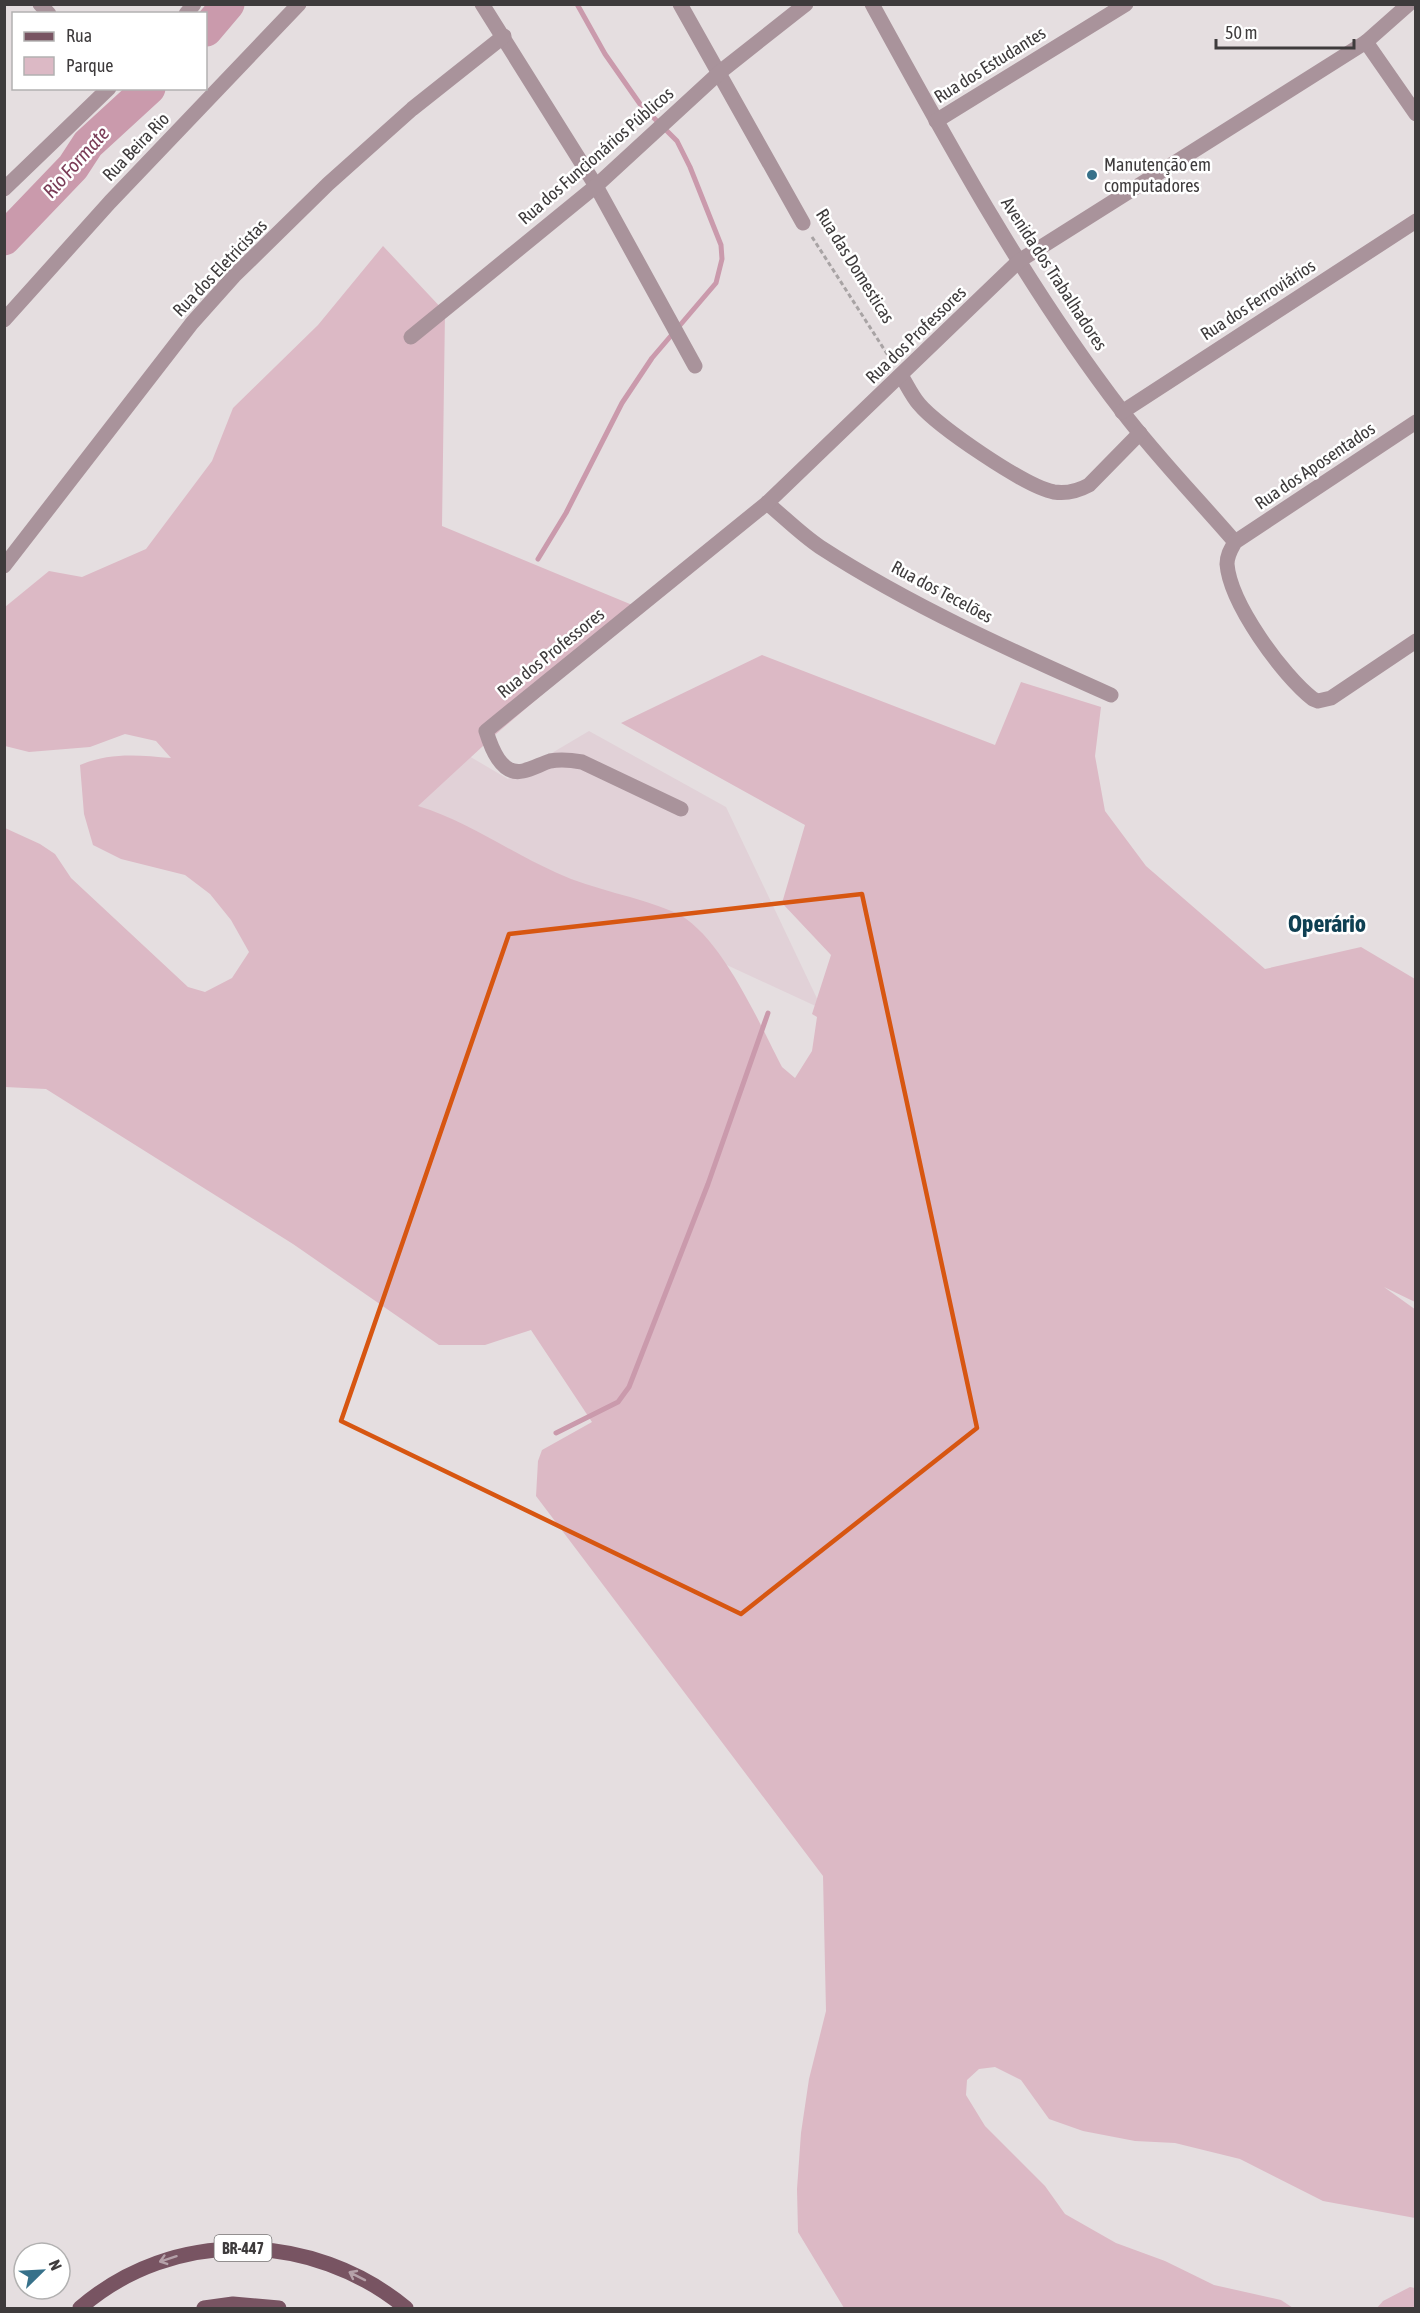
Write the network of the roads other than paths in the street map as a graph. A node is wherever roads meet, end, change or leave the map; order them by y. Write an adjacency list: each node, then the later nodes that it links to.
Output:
1 (299, 4): 19 (street, Rua Beira Rio)
2 (482, 4): 8 (street)
3 (680, 4): 10 (street, Rua das Domesticas)
4 (806, 4): 10 (street, Rua dos Funcionários Públicos)
5 (872, 4): 13 (street, Avenida dos Trabalhadores)
6 (1126, 4): 13 (street, Rua dos Estudantes)
7 (1409, 4): 9 (street, Rua dos Professores)
8 (504, 36): 14 (street); 28 (street, Rua dos Eletricistas)
9 (1366, 42): 12 (street); 18 (street, Rua dos Professores)
10 (720, 72): 14 (street, Rua dos Funcionários Públicos); 17 (street, Rua das Domesticas)
11 (107, 90): 15 (street)
12 (1416, 114)
13 (936, 121): 18 (street, Avenida dos Trabalhadores)
14 (596, 186): 20 (street, Rua dos Funcionários Públicos); 21 (street)
15 (4, 189)
16 (1416, 221): 23 (street, Rua dos Ferroviários)
17 (803, 223)
18 (1020, 261): 22 (street, Rua dos Professores); 23 (street, Avenida dos Trabalhadores)
19 (4, 320)
20 (411, 337)
21 (695, 366)
22 (902, 376): 25 (street); 26 (street, Rua dos Professores)
23 (1122, 412): 25 (street, Avenida dos Trabalhadores)
24 (1416, 422): 27 (street, Rua dos Aposentados)
25 (1140, 433): 27 (street, Avenida dos Trabalhadores)
26 (767, 503): 30 (street, Rua dos Tecelões); 31 (street, Rua dos Professores)
27 (1235, 542): 29 (street)
28 (4, 566)
29 (1416, 641)
30 (1111, 695)
31 (681, 809)
32 (80, 2308): 35 (main road, BR-447, one-way to 32)
33 (204, 2308): 34 (main road)
34 (279, 2308)
35 (406, 2308)

